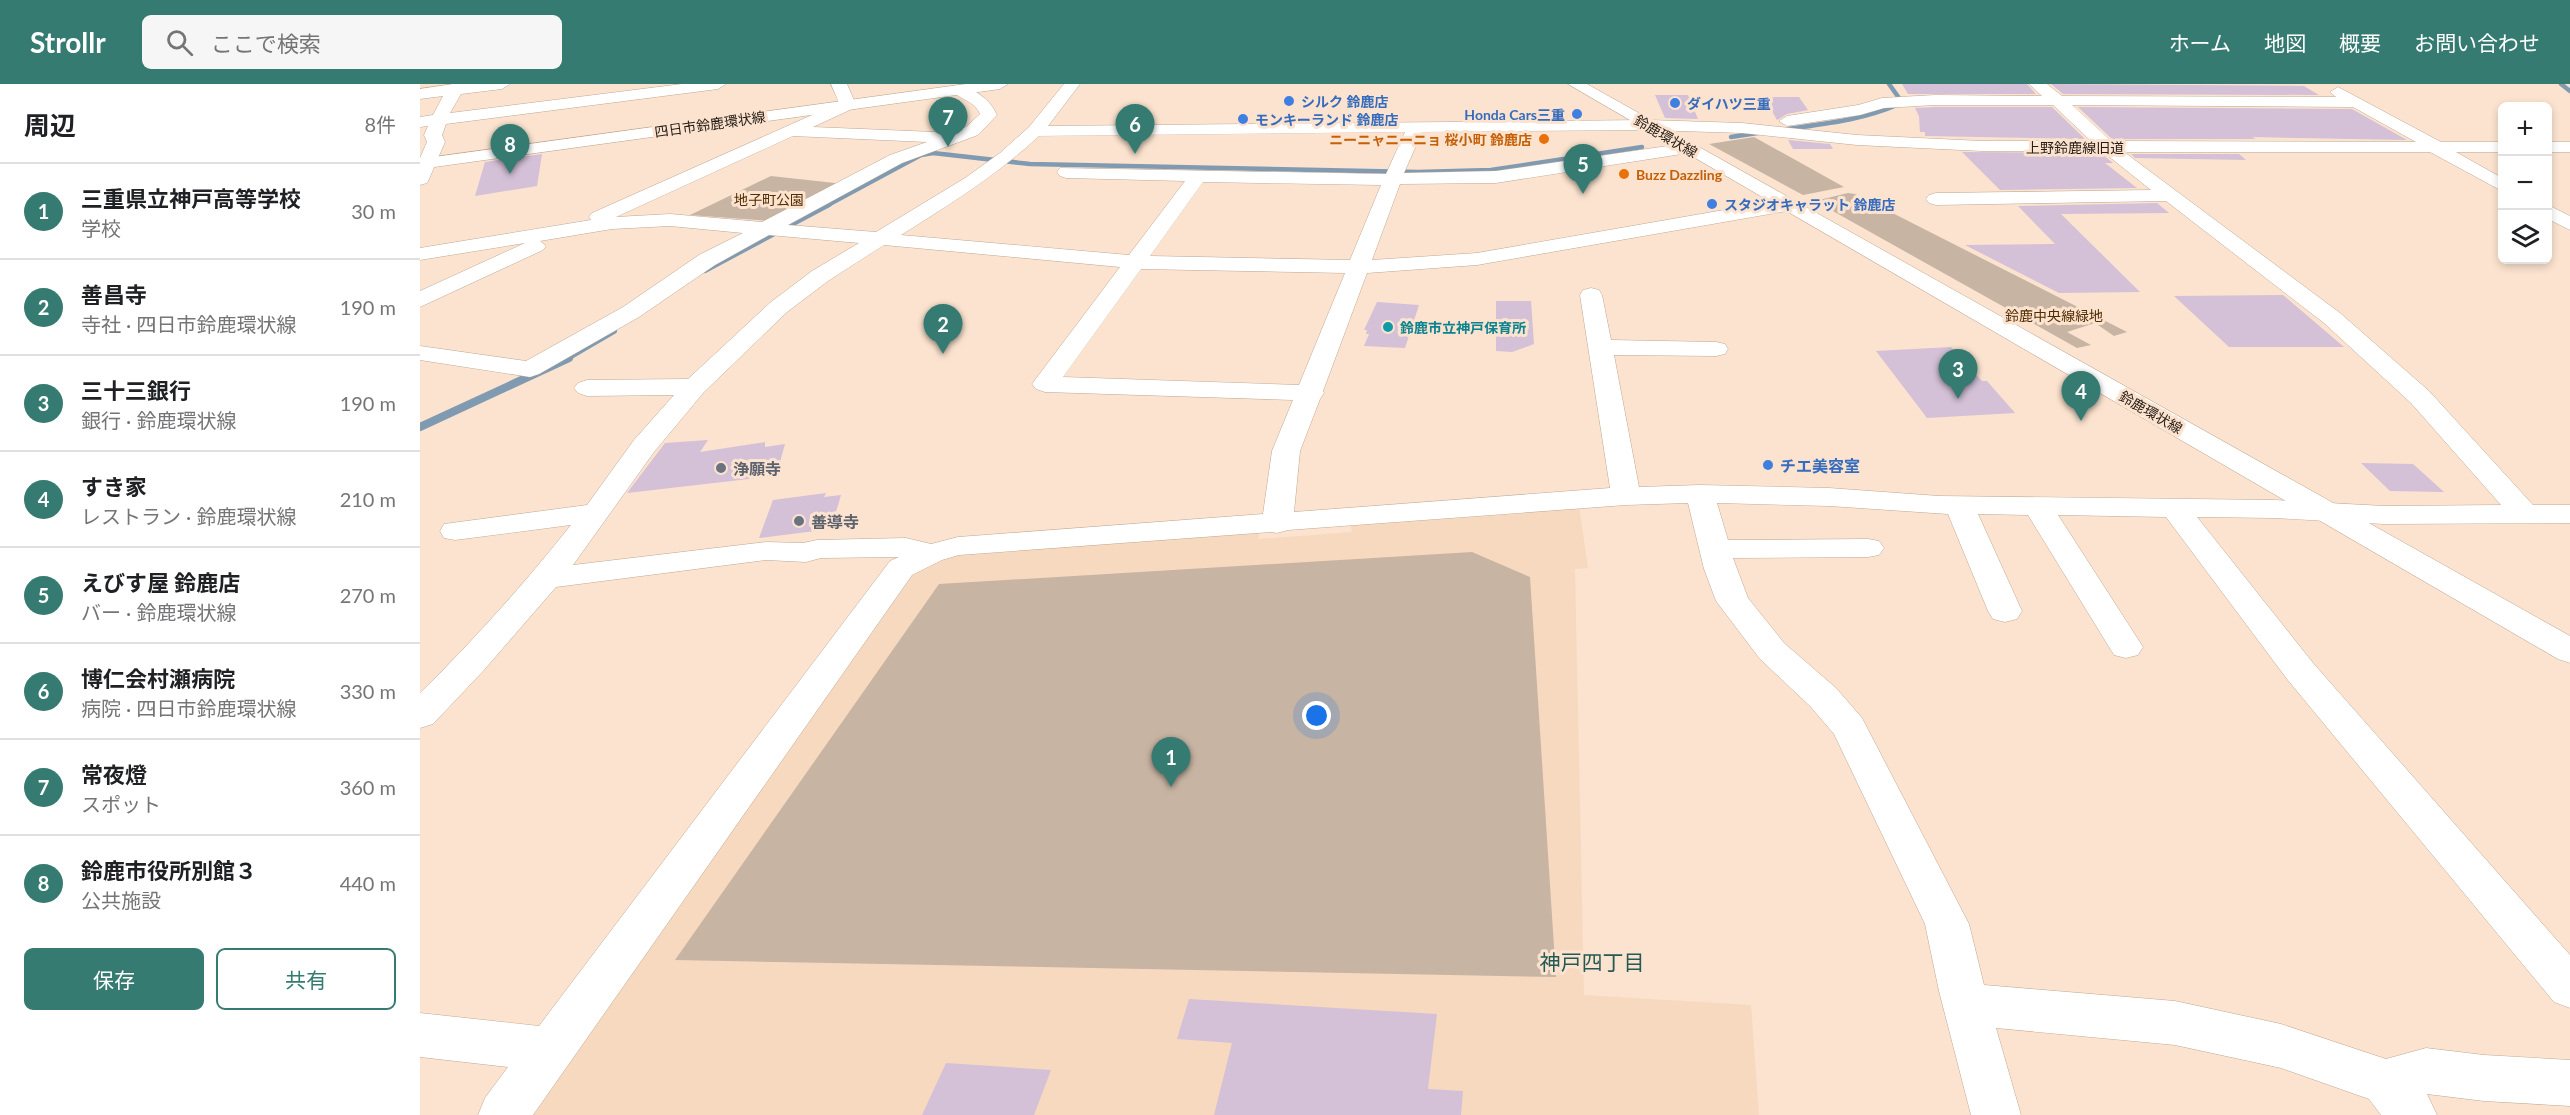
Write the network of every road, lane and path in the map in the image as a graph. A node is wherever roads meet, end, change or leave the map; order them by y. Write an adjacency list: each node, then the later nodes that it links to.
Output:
1 (502, 84): 11 (street)
2 (718, 84): 19 (street)
3 (839, 84): 18 (street)
4 (1000, 84): 12 (street, 四日市鈴鹿環状線)
5 (1072, 84): 25 (street)
6 (1576, 84): 21 (street, 鈴鹿環状線)
7 (2037, 84): 14 (street)
8 (2113, 84): 15 (street)
9 (2225, 84): 16 (street)
10 (2323, 84): 17 (street)
11 (459, 87): 13 (street); 19 (street)
12 (959, 90): 18 (street, 四日市鈴鹿環状線); 26 (street)
13 (420, 94)
14 (2057, 100): 15 (street); 23 (street); 27 (street)
15 (2133, 101): 16 (street)
16 (2251, 101): 17 (street)
17 (2356, 102): 28 (street)
18 (848, 105): 24 (street); 33 (street, 四日市鈴鹿環状線)
19 (440, 119): 20 (street); 33 (street)
20 (420, 122)
21 (1648, 125): 22 (street, 上野鈴鹿線旧道); 23 (street, 上野鈴鹿線旧道); 32 (street, 鈴鹿環状線)
22 (1415, 128): 25 (street, 上野鈴鹿線旧道); 35 (street)
23 (1750, 128): 27 (street, 上野鈴鹿線旧道)
24 (790, 131): 26 (street, 上野鈴鹿線旧道); 43 (street)
25 (1032, 134): 26 (street, 上野鈴鹿線旧道); 45 (street)
26 (958, 137): 44 (street)
27 (2107, 147): 28 (street, 上野鈴鹿線旧道); 38 (street)
28 (2438, 147): 29 (street, 上野鈴鹿線旧道); 37 (street)
29 (2498, 147)
30 (2552, 147): 31 (street)
31 (2570, 147)
32 (1688, 148): 35 (street); 40 (street, 鈴鹿環状線)
33 (422, 169)
34 (1066, 172): 36 (street)
35 (1394, 175): 36 (street); 48 (street)
36 (1198, 176): 47 (street)
37 (2498, 184)
38 (2172, 195): 39 (street); 64 (street)
39 (1936, 199)
40 (1787, 205): 48 (street); 62 (street, 鈴鹿環状線)
41 (2552, 214): 42 (street)
42 (2570, 224)
43 (574, 228): 44 (street); 46 (street); 50 (street)
44 (768, 229): 45 (street); 53 (street)
45 (880, 239): 47 (street); 54 (street)
46 (420, 254)
47 (1137, 262): 48 (street); 56 (street)
48 (1358, 267): 56 (street)
49 (1591, 296): 51 (street)
50 (420, 300)
51 (1599, 347): 52 (street); 58 (street)
52 (1716, 349)
53 (424, 356)
54 (695, 387): 55 (street); 63 (street)
55 (587, 388)
56 (1311, 393): 66 (street)
57 (1700, 494): 58 (street); 59 (street); 69 (street)
58 (1626, 496): 66 (street)
59 (1959, 505): 60 (street); 72 (street)
60 (2037, 506): 61 (street); 73 (street)
61 (2174, 507): 62 (street); 76 (street)
62 (2326, 511): 64 (street); 74 (street, 鈴鹿環状線)
63 (597, 513): 67 (street); 71 (street)
64 (2525, 514): 65 (street)
65 (2570, 514)
66 (1277, 524): 70 (street)
67 (455, 531)
68 (1868, 548): 69 (street)
69 (1715, 549): 77 (street)
70 (931, 553): 71 (street); 79 (street)
71 (546, 578): 75 (street)
72 (2005, 611)
73 (2126, 647)
74 (2570, 651)
75 (426, 704)
76 (2570, 988)
77 (1966, 1004): 81 (street); 83 (street)
78 (420, 1035): 79 (street)
79 (551, 1050): 82 (street)
80 (2570, 1083): 81 (street)
81 (2399, 1098)
82 (502, 1115)
83 (1996, 1115)

